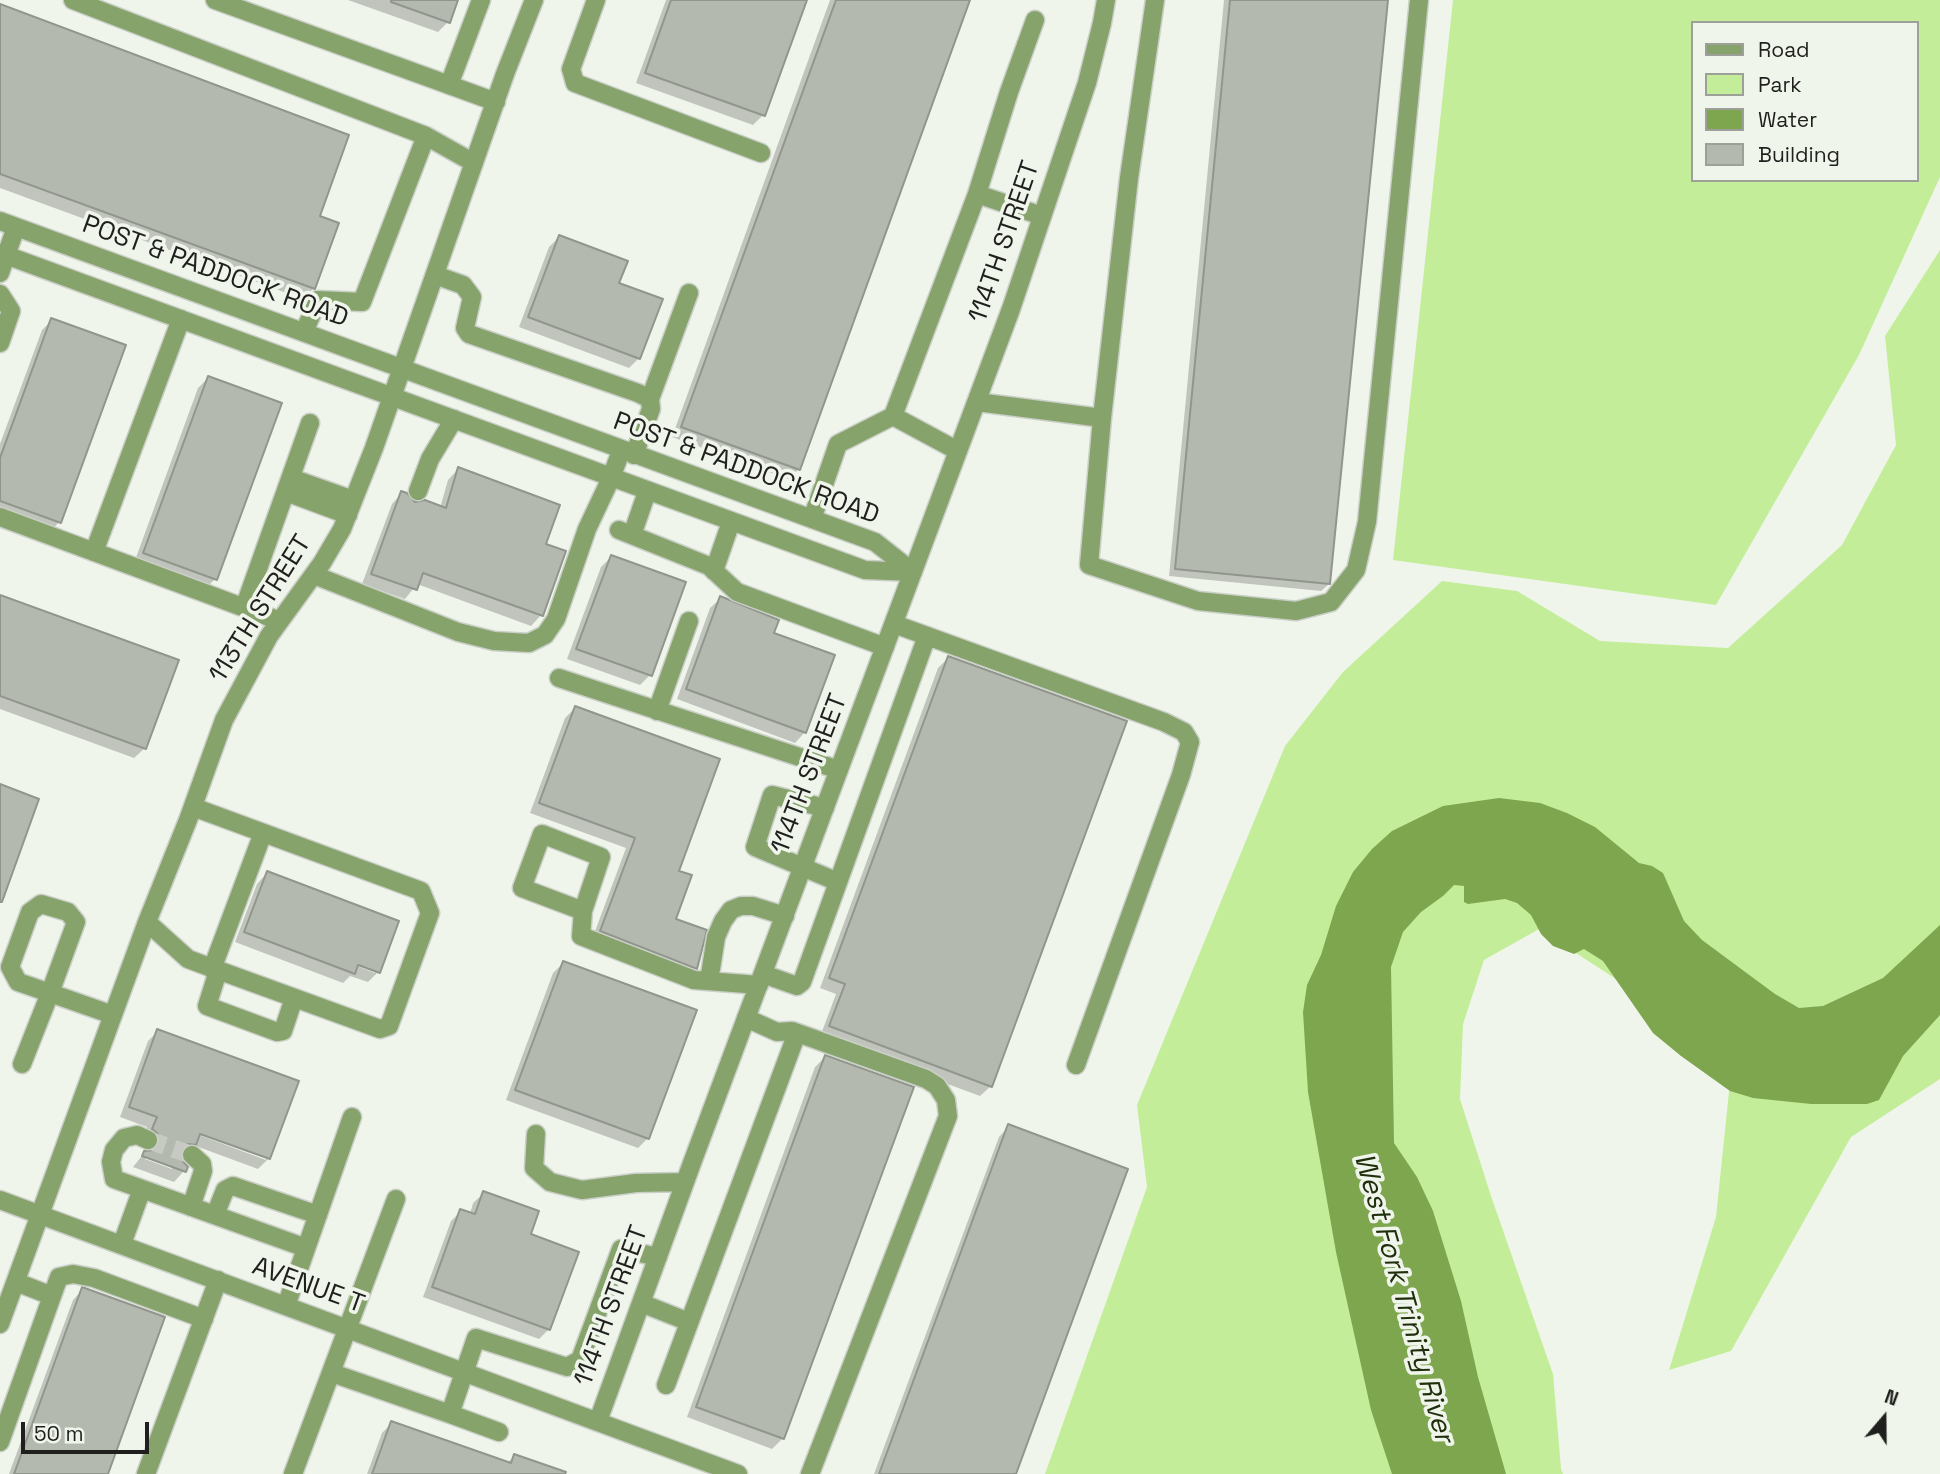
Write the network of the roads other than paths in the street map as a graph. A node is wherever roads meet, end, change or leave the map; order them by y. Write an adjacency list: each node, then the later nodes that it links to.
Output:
1 (74, 0): 12 (street)
2 (215, 0): 10 (street)
3 (481, 0): 10 (street)
4 (534, 0): 11 (street, 113TH STREET)
5 (596, 0): 13 (street)
6 (1106, 0): 16 (street, 114TH STREET)
7 (1155, 0): 31 (street)
8 (1419, 0): 31 (street)
9 (1035, 20): 15 (street)
10 (449, 85): 11 (street)
11 (496, 102): 14 (street, 113TH STREET)
12 (426, 136): 14 (street); 24 (street)
13 (761, 153)
14 (474, 163): 20 (street, 113TH STREET)
15 (977, 194): 16 (street); 30 (street)
16 (1042, 216): 29 (street, 114TH STREET)
17 (8, 224): 18 (street); 24 (street, POST & PADDOCK ROAD)
18 (3, 254): 19 (street); 23 (street, POST & PADDOCK ROAD)
19 (0, 272)
20 (435, 275): 26 (street, 113TH STREET); 28 (street)
21 (689, 293): 28 (street)
22 (0, 294): 25 (street)
23 (181, 318): 27 (street, POST & PADDOCK ROAD); 44 (street)
24 (304, 332): 26 (street, POST & PADDOCK ROAD)
25 (0, 343)
26 (403, 368): 27 (street, 113TH STREET); 35 (street, POST & PADDOCK ROAD)
27 (393, 396): 32 (street, POST & PADDOCK ROAD); 40 (street, 113TH STREET)
28 (650, 399): 35 (street)
29 (977, 402): 31 (street); 34 (street, 114TH STREET)
30 (892, 416): 34 (street); 42 (street)
31 (1102, 418)
32 (454, 419): 36 (street, POST & PADDOCK ROAD); 38 (street)
33 (310, 423): 37 (street)
34 (958, 452): 46 (street, 114TH STREET)
35 (627, 453): 36 (street); 42 (street, POST & PADDOCK ROAD)
36 (611, 478): 39 (street, POST & PADDOCK ROAD); 47 (street)
37 (288, 485): 40 (street); 48 (street)
38 (418, 491)
39 (648, 492): 43 (street, POST & PADDOCK ROAD); 45 (street)
40 (351, 508): 47 (street, 113TH STREET)
41 (0, 517): 44 (street)
42 (812, 519): 46 (street, POST & PADDOCK ROAD)
43 (731, 522): 45 (street); 46 (street, POST & PADDOCK ROAD)
44 (94, 552): 48 (street)
45 (714, 571): 53 (street)
46 (913, 572): 51 (street, 114TH STREET)
47 (314, 575): 49 (street, 113TH STREET)
48 (244, 608): 49 (street)
49 (280, 621): 57 (street, 113TH STREET)
50 (689, 621): 55 (street)
51 (894, 624): 52 (street); 53 (street, 114TH STREET)
52 (927, 636): 61 (street); 74 (street)
53 (885, 647): 56 (street, 114TH STREET)
54 (559, 678): 55 (street)
55 (657, 711): 56 (street)
56 (839, 770): 58 (street, 114TH STREET)
57 (193, 807): 59 (street); 64 (street, 113TH STREET)
58 (825, 808): 60 (street, 114TH STREET); 60 (street)
59 (263, 833): 65 (street); 69 (street)
60 (802, 868): 61 (street); 63 (street, 114TH STREET)
61 (838, 882): 66 (street)
62 (583, 911): 62 (street); 67 (street)
63 (785, 916): 66 (street, 114TH STREET); 67 (street)
64 (147, 922): 65 (street); 70 (street, 113TH STREET)
65 (215, 970): 69 (street); 69 (street)
66 (761, 979): 67 (street); 71 (street, 114TH STREET)
67 (709, 981)
68 (50, 993): 68 (street); 70 (street); 73 (street)
69 (294, 998)
70 (113, 1015): 84 (street, 113TH STREET)
71 (746, 1018): 72 (street); 79 (street, 114TH STREET)
72 (797, 1033): 97 (street); 113 (street)
73 (22, 1064)
74 (1076, 1065)
75 (352, 1117): 86 (street)
76 (536, 1134): 79 (street)
77 (148, 1140): 80 (street)
78 (192, 1155): 83 (street)
79 (685, 1182): 89 (street, 114TH STREET)
80 (142, 1189): 83 (street); 87 (street)
81 (396, 1199): 99 (street)
82 (0, 1200): 84 (street, AVENUE T)
83 (191, 1206): 85 (street)
84 (40, 1215): 87 (street, AVENUE T); 91 (street, 113TH STREET)
85 (215, 1215): 86 (street); 88 (street)
86 (318, 1216): 88 (street)
87 (122, 1244): 90 (street, AVENUE T)
88 (306, 1248): 95 (street)
89 (658, 1257): 94 (street, 114TH STREET); 100 (street)
90 (219, 1280): 95 (street, AVENUE T); 96 (street)
91 (16, 1282): 92 (street); 93 (street, 113TH STREET)
92 (52, 1296): 96 (street); 104 (street)
93 (4, 1303): 98 (street, 113TH STREET)
94 (641, 1303): 97 (street); 106 (street, 114TH STREET)
95 (286, 1306): 99 (street, AVENUE T)
96 (204, 1319): 110 (street)
97 (690, 1322): 102 (street)
98 (0, 1324)
99 (348, 1328): 100 (street, AVENUE T); 101 (street)
100 (464, 1371): 105 (street); 106 (street, AVENUE T)
101 (332, 1373): 105 (street); 111 (street)
102 (666, 1385)
103 (0, 1388): 104 (street)
104 (17, 1395): 108 (street)
105 (450, 1414): 107 (street)
106 (598, 1421): 109 (street, 114TH STREET)
107 (499, 1432)
108 (0, 1442)
109 (716, 1470): 112 (street, 114TH STREET)
110 (146, 1474)
111 (293, 1474)
112 (738, 1474)
113 (810, 1474)

